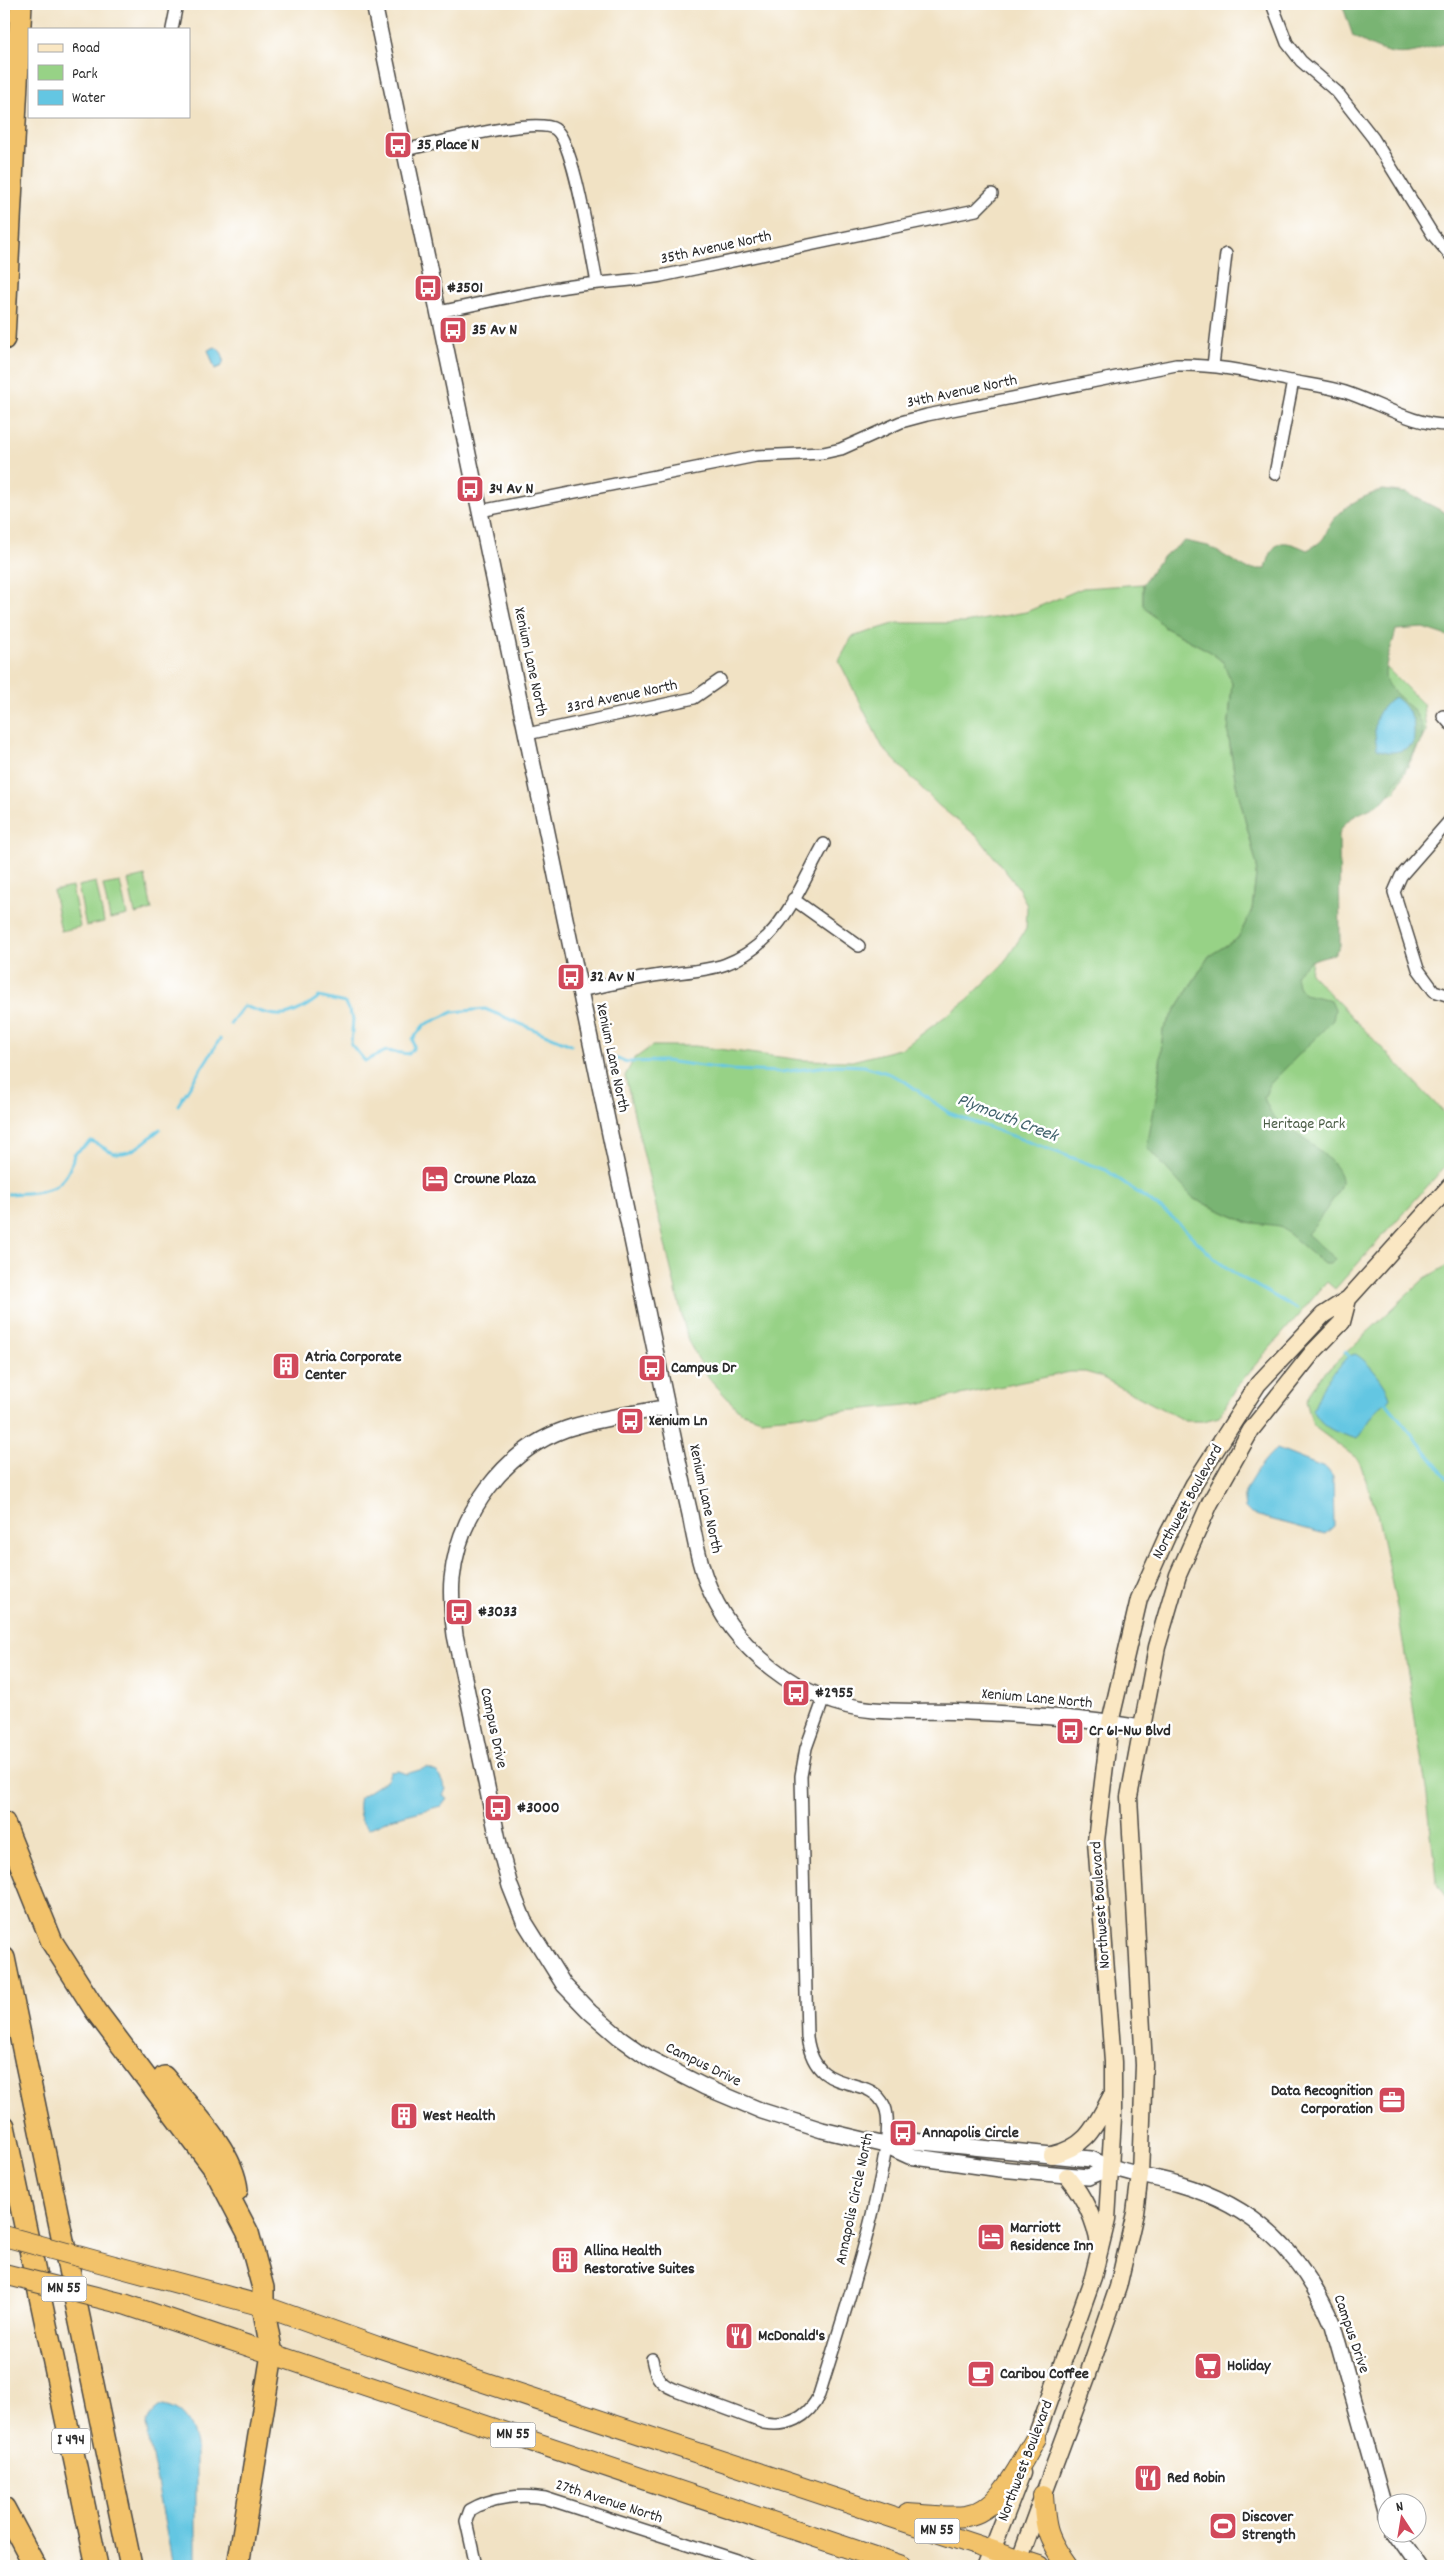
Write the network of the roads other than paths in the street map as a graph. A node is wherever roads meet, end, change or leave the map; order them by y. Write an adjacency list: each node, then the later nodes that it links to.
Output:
1 (21, 4): 12 (highway)
2 (177, 4): 5 (street)
3 (374, 4): 6 (street, Xenium Lane North)
4 (1272, 4): 9 (street)
5 (172, 28)
6 (405, 150): 10 (street); 11 (street, Xenium Lane North)
7 (992, 194): 10 (street, 35th Avenue North)
8 (1226, 254): 13 (street)
9 (1450, 255)
10 (597, 282): 11 (street, 35th Avenue North)
11 (439, 312): 17 (street, Xenium Lane North)
12 (4, 339)
13 (1213, 366): 14 (street, 34th Avenue North); 17 (street, 34th Avenue North)
14 (1293, 381): 15 (street, 34th Avenue North); 16 (street)
15 (1450, 425)
16 (1275, 474)
17 (480, 511): 19 (street, Xenium Lane North)
18 (720, 680): 19 (street, 33rd Avenue North)
19 (527, 734): 24 (street, Xenium Lane North)
20 (1450, 820): 25 (street)
21 (824, 844): 22 (street)
22 (793, 899): 23 (street); 24 (street)
23 (859, 946)
24 (580, 991): 28 (street, Xenium Lane North)
25 (1450, 996)
26 (1450, 1186): 27 (main road, Northwest Boulevard)
27 (1348, 1298): 30 (main road, Northwest Boulevard); 31 (main road, Northwest Boulevard)
28 (667, 1407): 29 (street, Xenium Lane North); 36 (street, Campus Drive)
29 (824, 1698): 30 (street, Xenium Lane North); 36 (street, Annapolis Circle North)
30 (1110, 1723): 31 (street, Xenium Lane North); 34 (main road, Northwest Boulevard)
31 (1141, 1728): 39 (main road, Northwest Boulevard)
32 (4, 1823): 44 (highway)
33 (4, 1958): 59 (highway, I 494)
34 (1113, 2093): 37 (main road); 38 (main road, Northwest Boulevard)
35 (4, 2126): 58 (highway, I 494)
36 (886, 2145): 37 (street, Campus Drive); 40 (street, Campus Drive); 46 (street, Annapolis Circle North)
37 (1052, 2155): 38 (street, Campus Drive)
38 (1110, 2168): 39 (street, Campus Drive); 40 (street, Campus Drive); 42 (main road, Northwest Boulevard)
39 (1140, 2175): 48 (street, Campus Drive); 49 (main road, Northwest Boulevard)
40 (1067, 2176): 42 (main road)
41 (4, 2236): 44 (highway, MN 55, bridge)
42 (1100, 2250): 47 (main road, Northwest Boulevard)
43 (4, 2274): 45 (highway, MN 55, bridge)
44 (263, 2306): 45 (highway); 51 (highway, MN 55)
45 (272, 2354): 60 (highway); 63 (highway, MN 55)
46 (652, 2359)
47 (1036, 2438): 51 (highway); 54 (main road, Northwest Boulevard)
48 (1380, 2492)
49 (1043, 2494): 55 (main road, Northwest Boulevard); 65 (highway)
50 (4, 2508): 57 (highway)
51 (882, 2512): 54 (highway, MN 55)
52 (4, 2536): 56 (highway)
53 (1402, 2542): 66 (street)
54 (989, 2558): 55 (highway, MN 55)
55 (1018, 2563): 64 (highway, MN 55)
56 (20, 2566)
57 (35, 2566)
58 (97, 2566)
59 (131, 2566)
60 (238, 2566)
61 (476, 2566): 62 (street, 27th Avenue North)
62 (749, 2566)
63 (902, 2566)
64 (1039, 2566)
65 (1067, 2566)
66 (1419, 2566)

